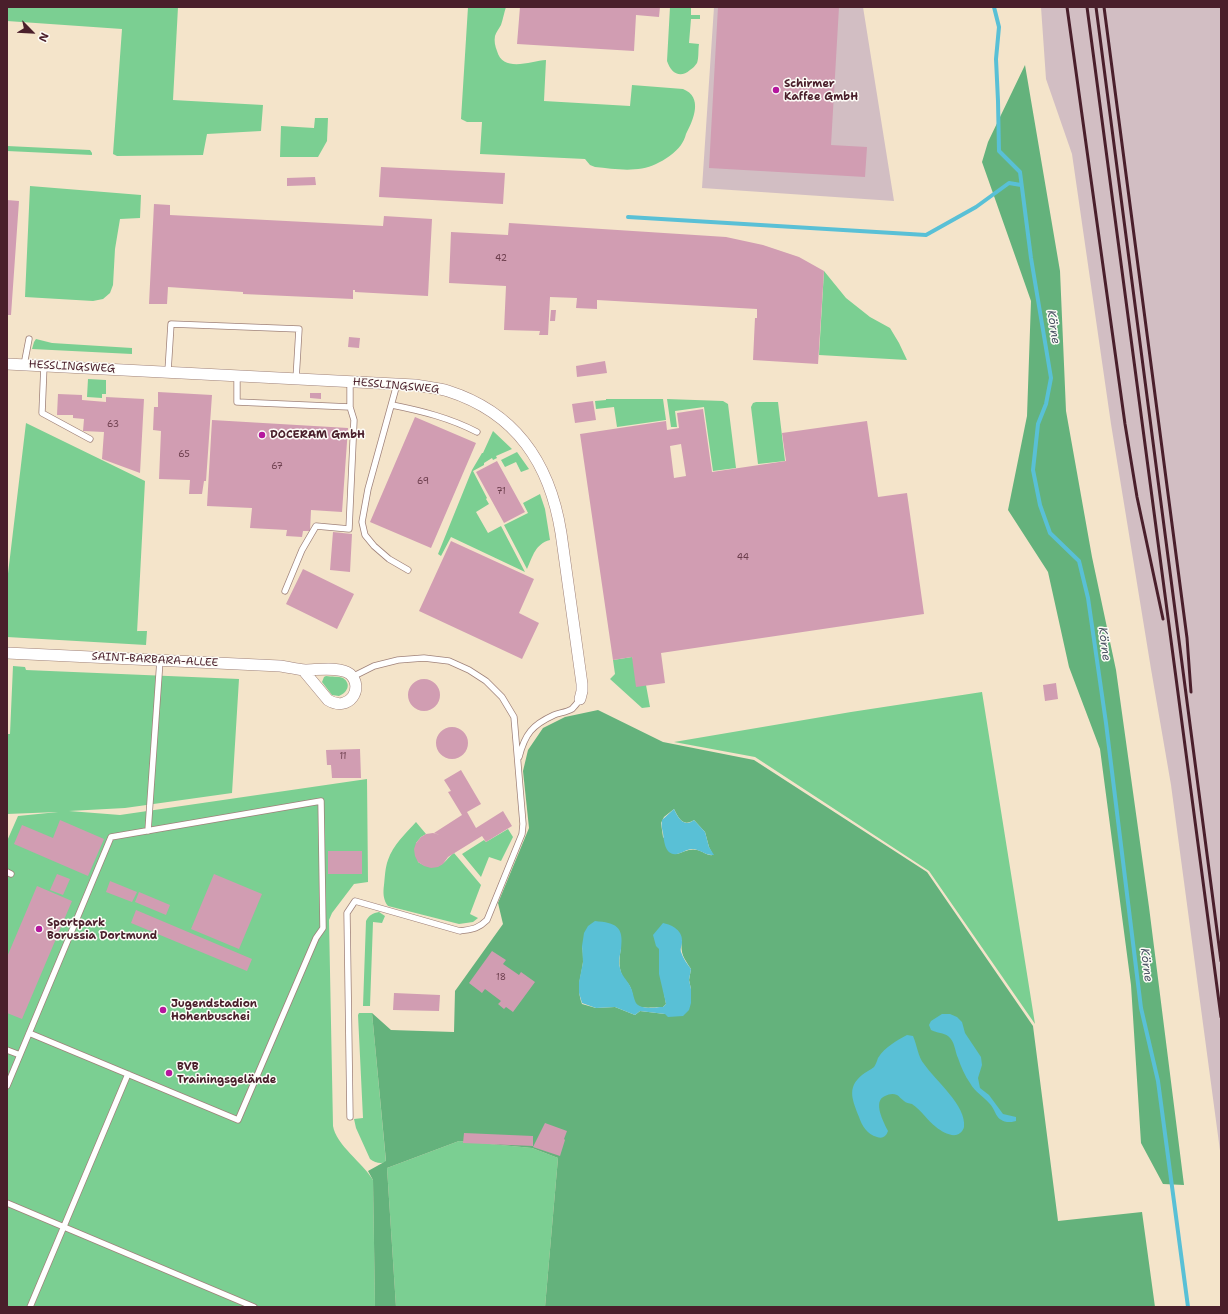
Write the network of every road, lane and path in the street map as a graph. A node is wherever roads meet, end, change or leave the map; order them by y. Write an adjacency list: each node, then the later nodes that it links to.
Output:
1 (29, 339): 3 (lane)
2 (7, 364): 3 (street, HESSLINGSWEG)
3 (24, 365): 4 (street, HESSLINGSWEG)
4 (44, 365): 5 (street, HESSLINGSWEG); 13 (lane)
5 (168, 371): 6 (street, HESSLINGSWEG); 7 (lane)
6 (237, 375): 7 (street, HESSLINGSWEG); 11 (lane)
7 (296, 379): 8 (street, HESSLINGSWEG)
8 (350, 382): 9 (street, HESSLINGSWEG); 11 (lane)
9 (397, 384): 10 (lane); 20 (street, HESSLINGSWEG)
10 (392, 405): 12 (lane); 14 (lane)
11 (350, 406): 15 (lane)
12 (477, 432)
13 (90, 439)
14 (408, 570)
15 (285, 591)
16 (7, 653): 17 (street, SAINT-BARBARA-ALLEE)
17 (160, 660): 18 (street, SAINT-BARBARA-ALLEE); 22 (lane)
18 (303, 670): 19 (street, SAINT-BARBARA-ALLEE); 19 (street)
19 (352, 677): 21 (lane)
20 (580, 699): 21 (lane)
21 (518, 759): 28 (lane)
22 (148, 831): 23 (lane); 26 (lane)
23 (29, 1033): 25 (lane); 26 (lane)
24 (7, 1050): 25 (lane)
25 (20, 1055): 27 (lane)
26 (128, 1074): 30 (lane)
27 (7, 1086)
28 (350, 1117)
29 (7, 1203): 30 (lane)
30 (63, 1226): 31 (lane); 32 (lane)
31 (30, 1307)
32 (254, 1307)

